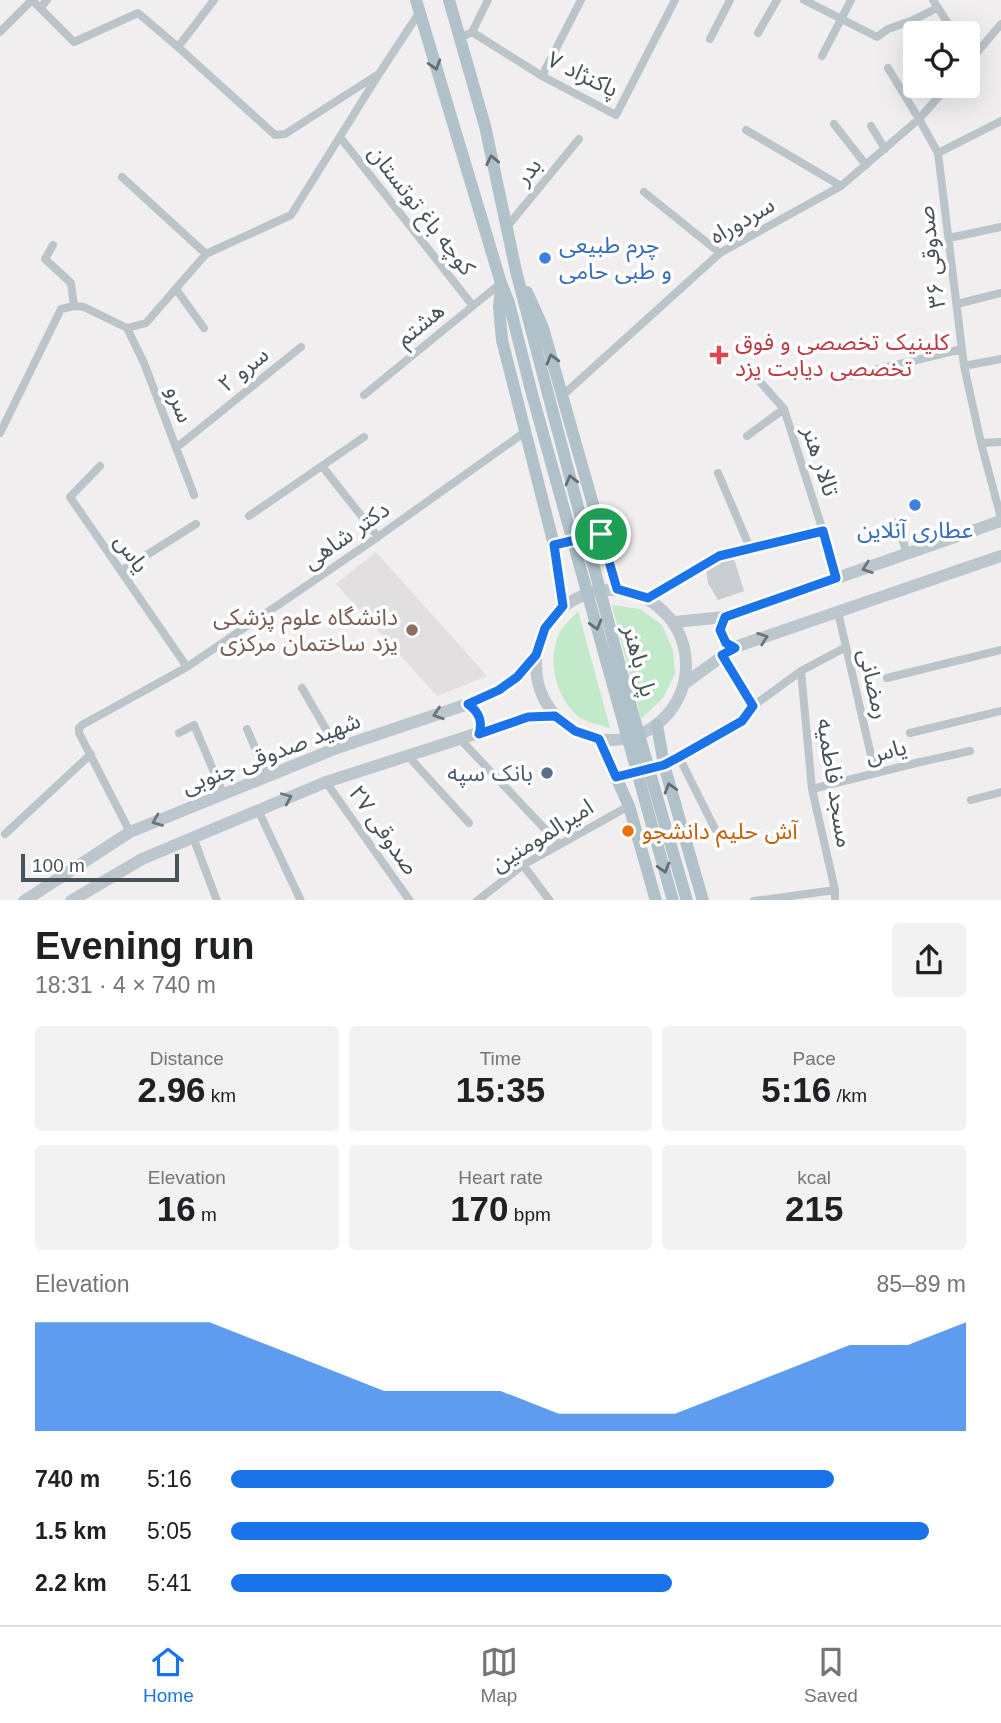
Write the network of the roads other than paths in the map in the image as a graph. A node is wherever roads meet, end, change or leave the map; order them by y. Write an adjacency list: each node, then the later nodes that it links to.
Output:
1 (32, 0): 14 (street); 19 (street)
2 (47, 0): 14 (street)
3 (214, 0): 23 (street)
4 (416, 0): 15 (main road)
5 (449, 0): 21 (main road)
6 (488, 0): 21 (street)
7 (581, 0): 28 (street)
8 (675, 0): 28 (street, پاکنژاد ۷)
9 (730, 0): 22 (street)
10 (777, 0): 20 (street)
11 (804, 0): 16 (street)
12 (851, 0): 16 (street)
13 (935, 4): 16 (street); 17 (street)
14 (40, 8): 23 (street)
15 (419, 13): 27 (street); 50 (main road, one-way to 50)
16 (841, 19): 25 (street)
17 (946, 21)
18 (1001, 24): 24 (street)
19 (0, 32)
20 (758, 33)
21 (466, 35): 28 (street, پاکنژاد ۷); 44 (main road, one-way to 21)
22 (710, 39)
23 (178, 47): 27 (street)
24 (980, 47)
25 (822, 56)
26 (888, 68): 30 (street, صدوقی ۳۶)
27 (379, 74): 35 (street)
28 (542, 76)
29 (937, 98): 30 (street, سردوراه)
30 (919, 119): 37 (street, سردوراه); 38 (street, صدوقی ۳۶)
31 (1001, 121): 38 (street)
32 (834, 124): 39 (street)
33 (871, 126): 37 (street)
34 (746, 130): 41 (street)
35 (340, 137): 48 (street); 55 (street, کوچه باغ توتستان)
36 (579, 139): 44 (street, بدر)
37 (885, 149): 39 (street, سردوراه)
38 (938, 153): 45 (street, صدوقی ۳۶)
39 (866, 166): 41 (street, سردوراه)
40 (122, 177): 48 (street)
41 (841, 186): 47 (street, سردوراه)
42 (644, 192): 47 (street)
43 (1001, 227): 45 (street)
44 (506, 229): 49 (main road)
45 (948, 238): 53 (street, صدوقی ۳۶)
46 (53, 245): 54 (street)
47 (720, 253): 65 (street, سردوراه)
48 (206, 254): 51 (street)
49 (516, 271): 65 (main road, one-way to 49); 151 (main road, پل باهنر, one-way to 49, bridge)
50 (501, 283): 55 (street, هشتم); 68 (main road); 150 (main road, پل باهنر, one-way to 150, bridge)
51 (176, 289): 56 (street); 57 (street)
52 (1001, 293): 53 (street)
53 (957, 304): 59 (street, صدوقی ۳۶)
54 (74, 306): 56 (street); 67 (street)
55 (473, 306): 64 (street, هشتم)
56 (127, 328): 73 (street, سرو)
57 (204, 328)
58 (301, 347): 73 (street, سرو ۲)
59 (962, 349): 61 (street, صدوقی ۳۶); 63 (street)
60 (1001, 359): 61 (street)
61 (964, 366): 72 (street, صدوقی ۳۶)
62 (747, 367): 66 (street, تالار هنر)
63 (850, 376)
64 (364, 394)
65 (562, 396): 83 (main road)
66 (784, 409): 69 (street); 82 (street, تالار هنر)
67 (1, 429)
68 (525, 432): 84 (street, دکتر شاهی); 85 (main road)
69 (747, 436)
70 (364, 437): 75 (street)
71 (1001, 442): 72 (street)
72 (981, 443): 79 (street, صدوقی ۳۶)
73 (176, 448): 77 (street, سرو)
74 (100, 466): 89 (street, یاس)
75 (322, 466): 78 (street); 84 (street)
76 (718, 473): 86 (street)
77 (194, 495)
78 (249, 516)
79 (1001, 519): 87 (main road)
80 (897, 522): 87 (street)
81 (196, 524): 89 (street)
82 (823, 531): 86 (street); 90 (street, تالار هنر)
83 (601, 534): 85 (main road); 91 (main road)
84 (379, 537): 102 (street, دکتر شاهی)
85 (554, 545): 93 (main road)
86 (750, 548): 92 (street)
87 (907, 554): 90 (main road, one-way to 90)
88 (1000, 559): 94 (main road)
89 (121, 571): 102 (street, یاس)
90 (836, 578): 95 (main road)
91 (617, 589): 92 (main road); 93 (main road)
92 (648, 598): 96 (main road)
93 (563, 606): 100 (main road)
94 (838, 612): 97 (main road, one-way to 94); 98 (street, رمضانی)
95 (725, 617): 96 (main road); 97 (main road)
96 (674, 622): 105 (main road)
97 (735, 648): 101 (main road)
98 (846, 648): 103 (street); 123 (street, رمضانی)
99 (1001, 650): 104 (street)
100 (536, 655): 107 (main road, شهید صدوقی جنوبی); 110 (main road)
101 (722, 655): 105 (main road); 108 (street)
102 (187, 667): 120 (street, دکتر شاهی)
103 (801, 671): 108 (street); 128 (street, مسجد فاطمیه)
104 (887, 678)
105 (684, 684): 111 (main road)
106 (302, 688): 118 (street)
107 (468, 704): 115 (main road); 118 (main road, شهید صدوقی جنوبی, one-way to 118)
108 (753, 706): 122 (street)
109 (1001, 711): 114 (street)
110 (555, 716): 115 (main road, شهید صدوقی جنوبی); 117 (main road)
111 (657, 725): 117 (main road); 124 (main road)
112 (247, 729): 125 (street)
113 (179, 733): 130 (street)
114 (910, 733)
115 (479, 734): 116 (main road, شهید صدوقی جنوبی)
116 (460, 739): 121 (main road, شهید صدوقی جنوبی); 139 (street)
117 (599, 739): 126 (main road)
118 (337, 748): 125 (main road, شهید صدوقی جنوبی)
119 (970, 751): 128 (street, یاس)
120 (91, 754): 136 (street); 137 (street)
121 (408, 755): 127 (main road, شهید صدوقی جنوبی); 134 (street)
122 (679, 757): 124 (street); 135 (street)
123 (873, 764)
124 (664, 765): 126 (main road); 152 (main road, one-way to 124)
125 (267, 776): 130 (main road, شهید صدوقی جنوبی)
126 (616, 777): 132 (main road)
127 (326, 782): 133 (main road, شهید صدوقی جنوبی, one-way to 127); 146 (street, صدوقی ۲۷)
128 (812, 789): 141 (street, مسجد فاطمیه)
129 (1001, 792): 131 (street)
130 (223, 793): 136 (main road, شهید صدوقی جنوبی, one-way to 136)
131 (971, 800)
132 (629, 806): 139 (street, امیرالمومنین); 149 (main road)
133 (258, 810): 138 (main road, شهید صدوقی جنوبی); 145 (street)
134 (469, 824)
135 (715, 829)
136 (130, 832): 143 (main road, شهید صدوقی جنوبی)
137 (5, 834)
138 (193, 837): 142 (main road, شهید صدوقی جنوبی); 144 (street)
139 (559, 844): 140 (street, امیرالمومنین)
140 (523, 865): 147 (street, امیرالمومنین); 148 (street)
141 (835, 890): 153 (street); 154 (street, مسجد فاطمیه)
142 (75, 899)
143 (26, 900)
144 (217, 900)
145 (301, 900)
146 (409, 900)
147 (478, 900)
148 (550, 900)
149 (656, 900)
150 (673, 900)
151 (687, 900)
152 (703, 900)
153 (761, 900)
154 (835, 900)

